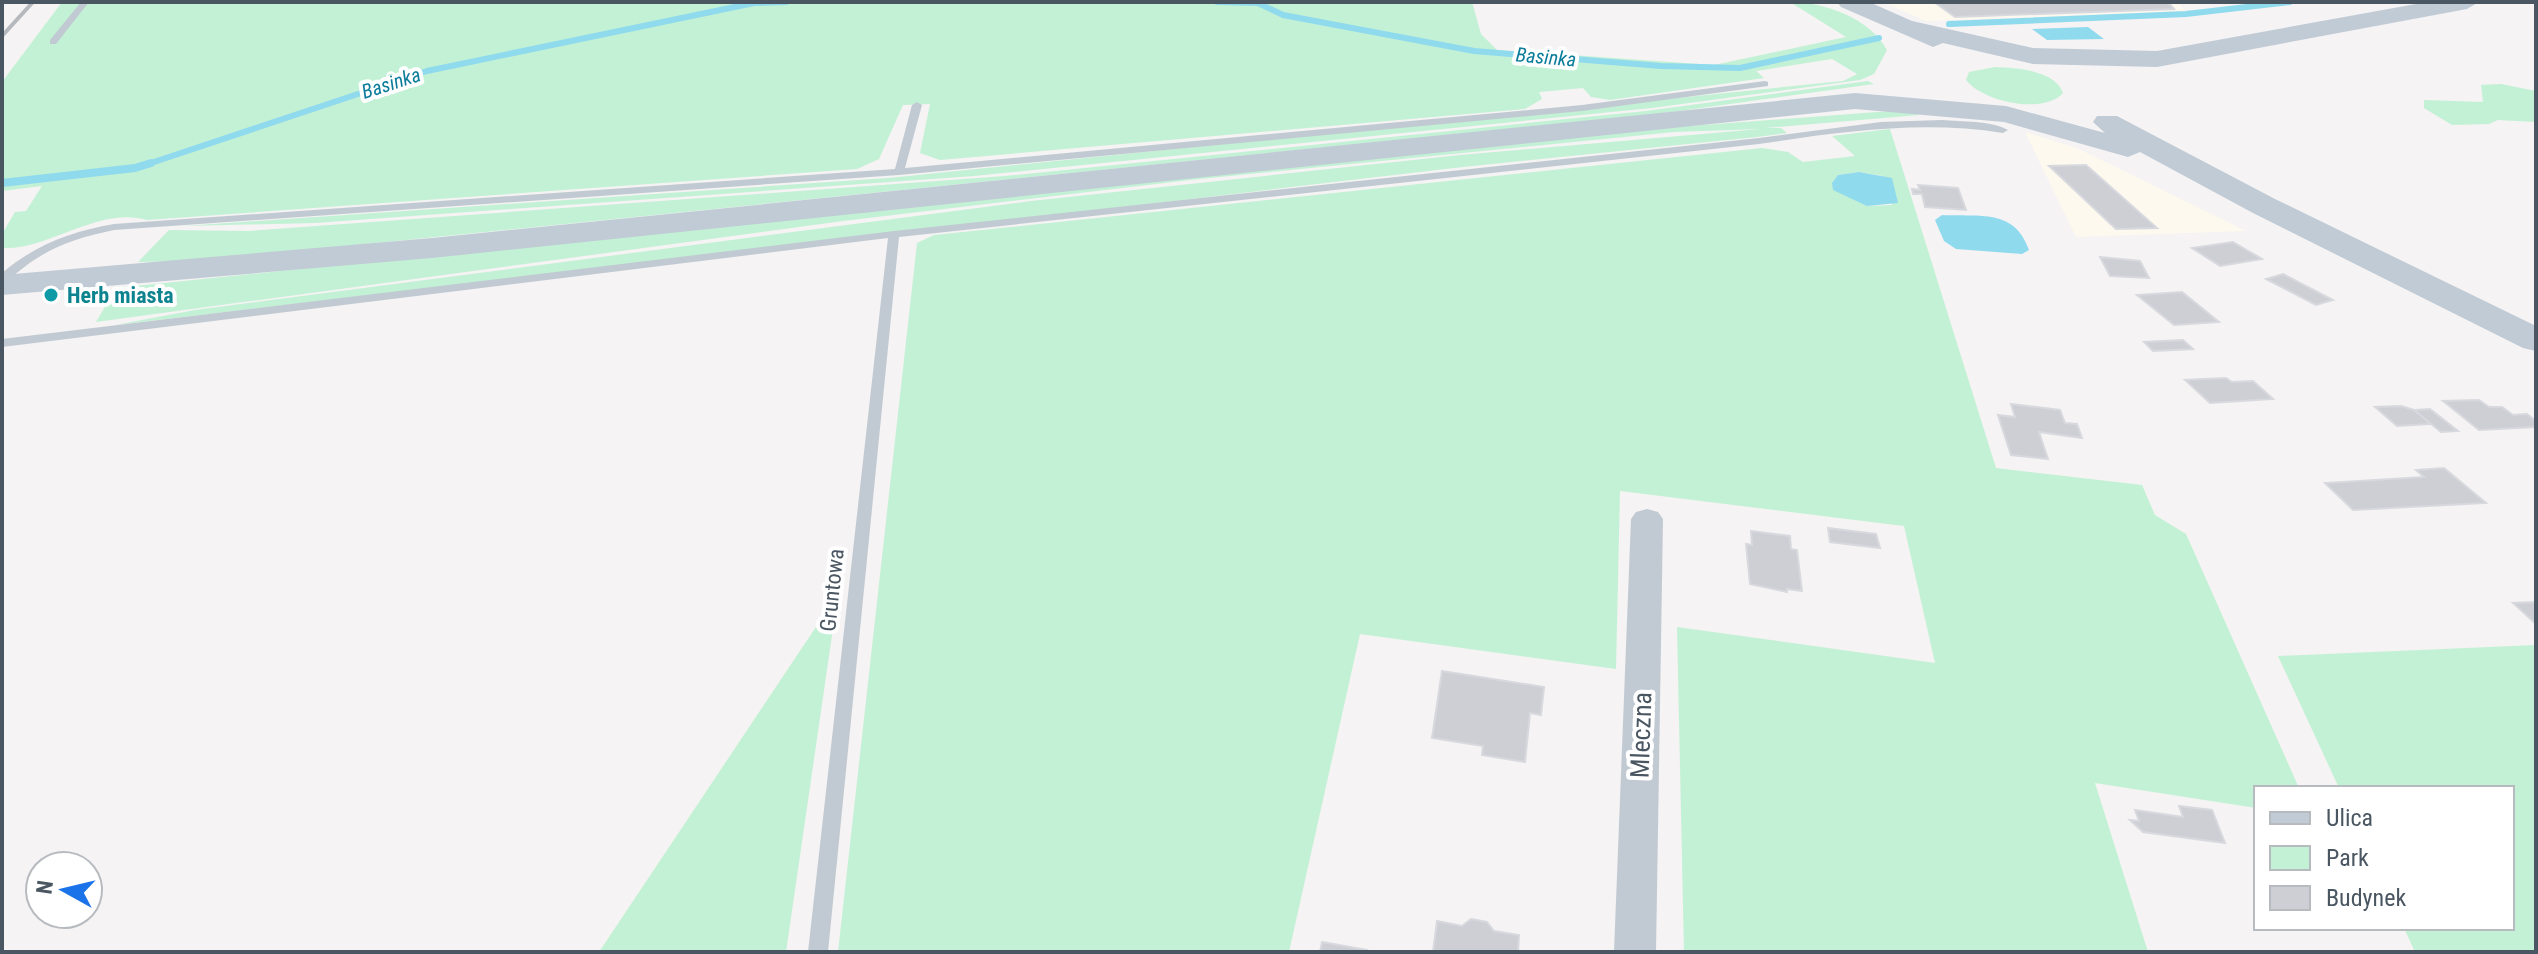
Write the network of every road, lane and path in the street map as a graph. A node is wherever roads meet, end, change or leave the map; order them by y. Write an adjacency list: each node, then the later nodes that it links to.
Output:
1 (85, 2): 5 (lane)
2 (1849, 2): 4 (main road)
3 (2467, 2): 6 (main road)
4 (1892, 24): 6 (main road); 8 (main road); 8 (main road)
5 (53, 42)
6 (2145, 61): 7 (main road); 10 (main road); 16 (main road)
7 (2025, 65): 8 (main road); 10 (main road)
8 (1948, 72): 11 (main road); 12 (main road)
9 (1765, 84): 17 (lane)
10 (2075, 89): 14 (main road); 16 (main road)
11 (1875, 99): 12 (main road); 16 (main road); 20 (main road)
12 (1981, 101): 14 (main road)
13 (917, 105): 17 (lane)
14 (2044, 110): 16 (main road)
15 (2003, 130): 18 (lane)
16 (2139, 146): 21 (main road)
17 (899, 172): 19 (lane)
18 (894, 234): 22 (lane); 24 (lane, Gruntowa)
19 (2, 279)
20 (2, 285)
21 (2536, 340)
22 (2, 343)
23 (1647, 519): 25 (street, Mleczna)
24 (818, 952)
25 (1635, 952)

